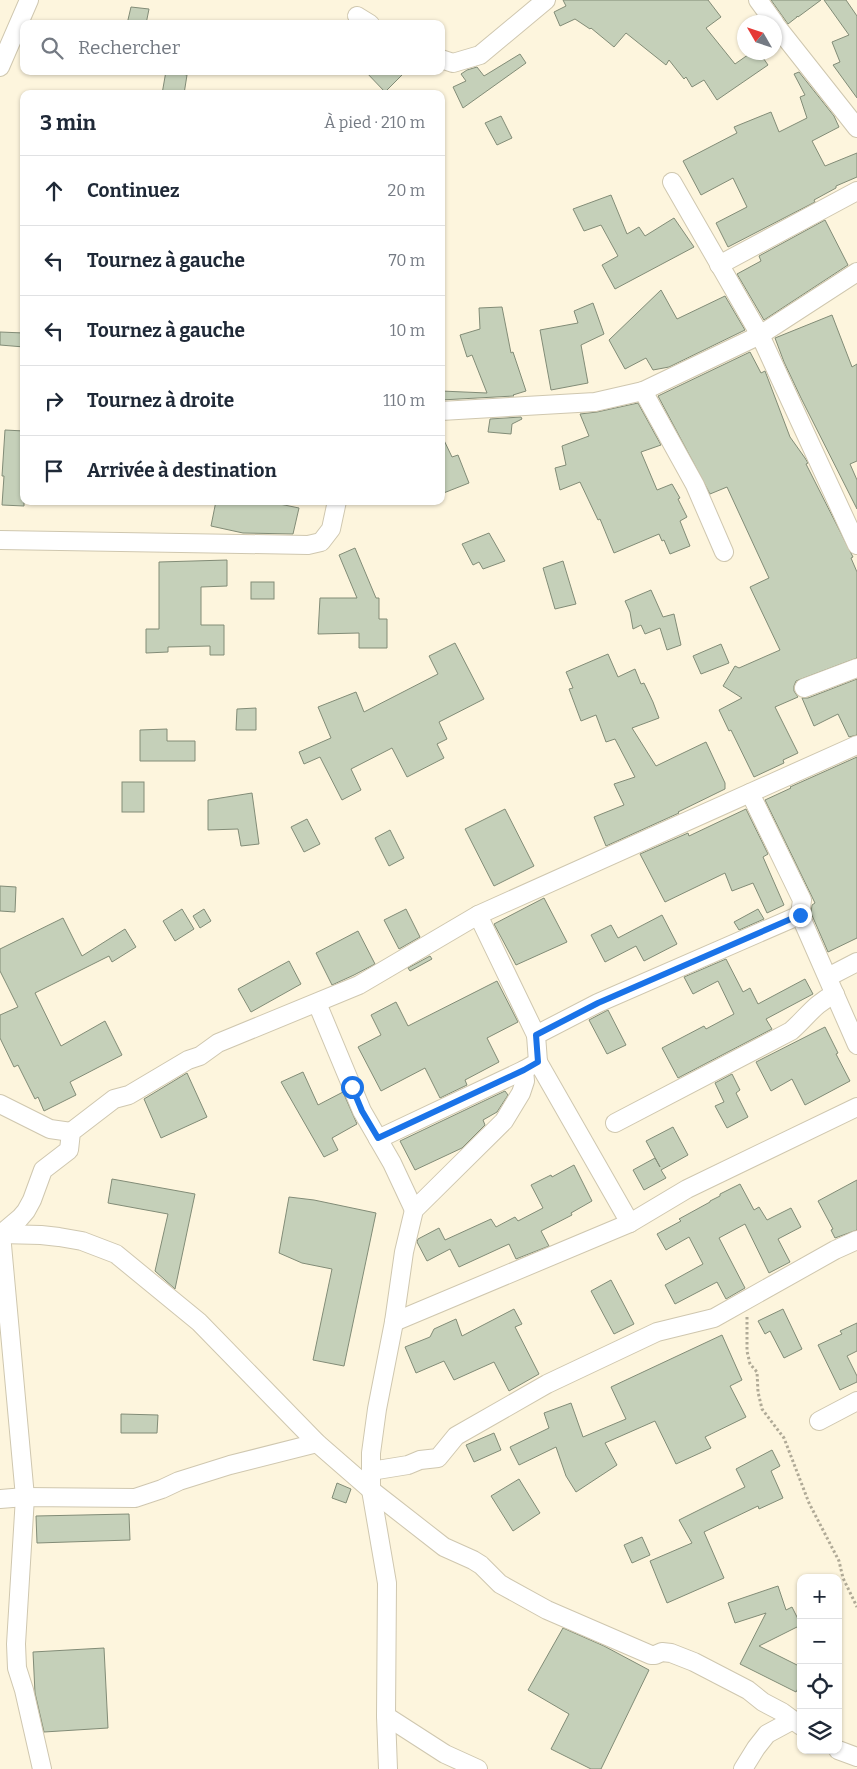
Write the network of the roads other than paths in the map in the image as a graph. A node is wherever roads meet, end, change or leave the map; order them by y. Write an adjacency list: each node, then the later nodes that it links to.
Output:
1 (546, 0): 6 (street)
2 (758, 0): 4 (street)
3 (24, 1): 7 (street)
4 (768, 15)
5 (782, 33): 8 (street)
6 (445, 60)
7 (0, 67)
8 (857, 128)
9 (672, 182): 11 (street)
10 (857, 191): 11 (street)
11 (719, 265): 13 (street)
12 (857, 272): 13 (street)
13 (760, 335): 14 (street); 18 (street)
14 (643, 391): 15 (street); 19 (street)
15 (445, 411)
16 (336, 505): 17 (street)
17 (0, 540)
18 (857, 545)
19 (724, 552)
20 (857, 668): 21 (street)
21 (804, 688)
22 (857, 745): 23 (street)
23 (750, 793): 24 (street); 25 (street)
24 (478, 915): 29 (street); 30 (street)
25 (800, 915): 27 (street); 30 (street)
26 (857, 962): 27 (street)
27 (828, 977): 28 (street)
28 (835, 994): 31 (street); 35 (street)
29 (317, 1003): 36 (street); 37 (street)
30 (536, 1035): 32 (street)
31 (857, 1045)
32 (531, 1066): 37 (street); 38 (street); 39 (street)
33 (0, 1104): 36 (street)
34 (857, 1107): 39 (street)
35 (616, 1122)
36 (70, 1132): 40 (street)
37 (378, 1138): 38 (street)
38 (414, 1210): 42 (street)
39 (630, 1223): 42 (street)
40 (1, 1234): 45 (street); 48 (street)
41 (857, 1240): 46 (street)
42 (394, 1322): 46 (street)
43 (857, 1401): 44 (street)
44 (819, 1421)
45 (317, 1443): 47 (street); 48 (street)
46 (371, 1471): 47 (street)
47 (371, 1490): 50 (street); 51 (street)
48 (25, 1497): 49 (street); 54 (street)
49 (0, 1499)
50 (386, 1716): 55 (street); 56 (street)
51 (797, 1723): 57 (street)
52 (842, 1751): 53 (street)
53 (857, 1757)
54 (42, 1769)
55 (388, 1769)
56 (478, 1769)
57 (743, 1769)

